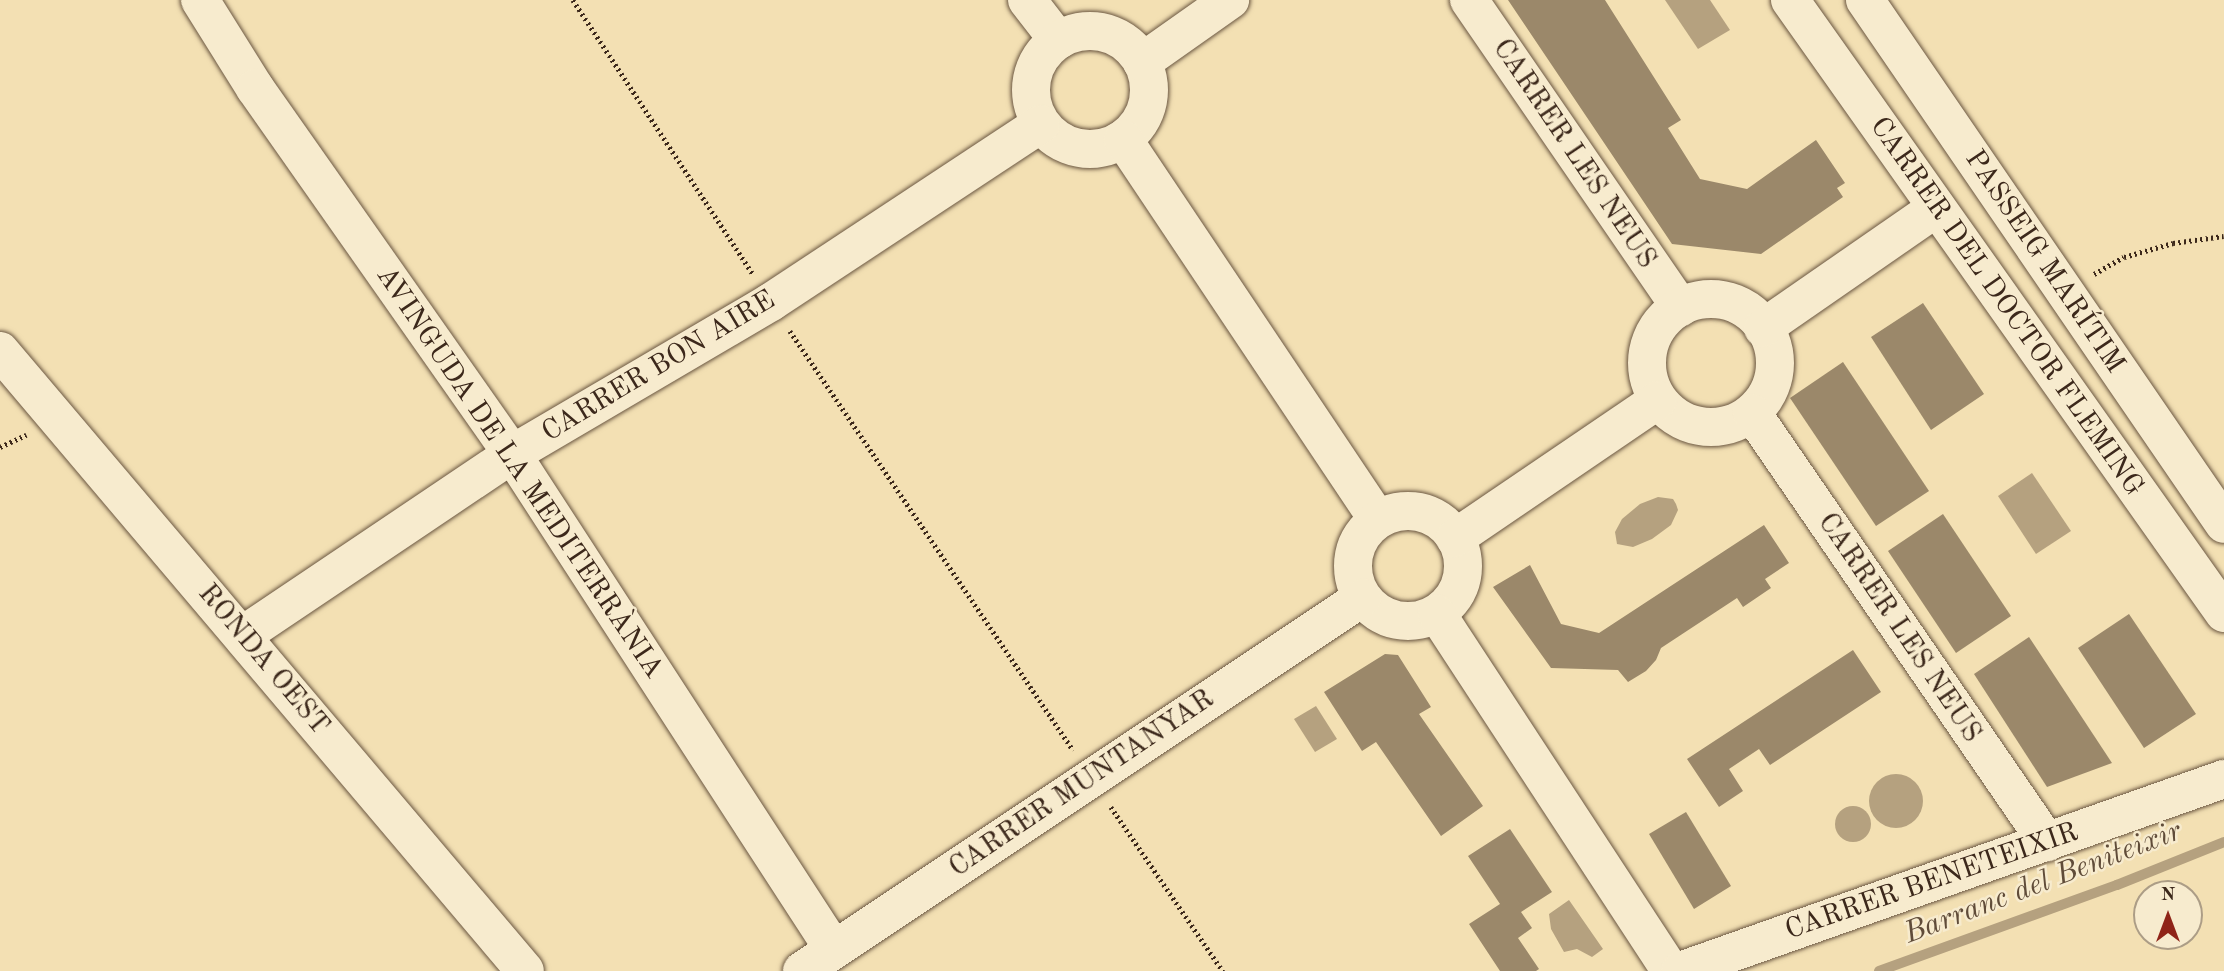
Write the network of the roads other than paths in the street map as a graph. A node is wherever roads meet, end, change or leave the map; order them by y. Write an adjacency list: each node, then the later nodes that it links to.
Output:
1 (200, 0): 17 (street, AVINGUDA DE LA MEDITERRÀNIA)
2 (1027, 0): 7 (street)
3 (1230, 0): 8 (street)
4 (1469, 0): 12 (street, CARRER LES NEUS)
5 (1790, 0): 11 (street, CARRER DEL DOCTOR FLEMING)
6 (1865, 0): 19 (street, PASSEIG MARÍTIM)
7 (1058, 40): 8 (street); 9 (street)
8 (1142, 62): 10 (street)
9 (1041, 124): 10 (street); 17 (street, CARRER BON AIRE)
10 (1123, 139): 18 (street)
11 (1936, 208): 13 (street); 22 (street, CARRER DEL DOCTOR FLEMING)
12 (1680, 307): 13 (street); 15 (street)
13 (1763, 328): 16 (street)
14 (0, 351): 24 (street, RONDA OEST)
15 (1658, 400): 16 (street); 20 (street)
16 (1752, 413): 26 (street, CARRER LES NEUS)
17 (512, 454): 24 (street, CARRER BON AIRE); 27 (street, AVINGUDA DE LA MEDITERRÀNIA)
18 (1378, 520): 20 (street); 21 (street)
19 (2224, 524)
20 (1455, 538): 23 (street)
21 (1362, 598): 23 (street); 27 (street, CARRER MUNTANYAR)
22 (2224, 613)
23 (1437, 614): 30 (street)
24 (243, 635): 28 (street, RONDA OEST)
25 (2224, 779): 26 (street, CARRER BENETEIXIR)
26 (2047, 842): 31 (street, CARRER BENETEIXIR)
27 (834, 950): 29 (street, CARRER MUNTANYAR)
28 (525, 971)
29 (802, 971)
30 (1671, 971)
31 (1680, 971)

